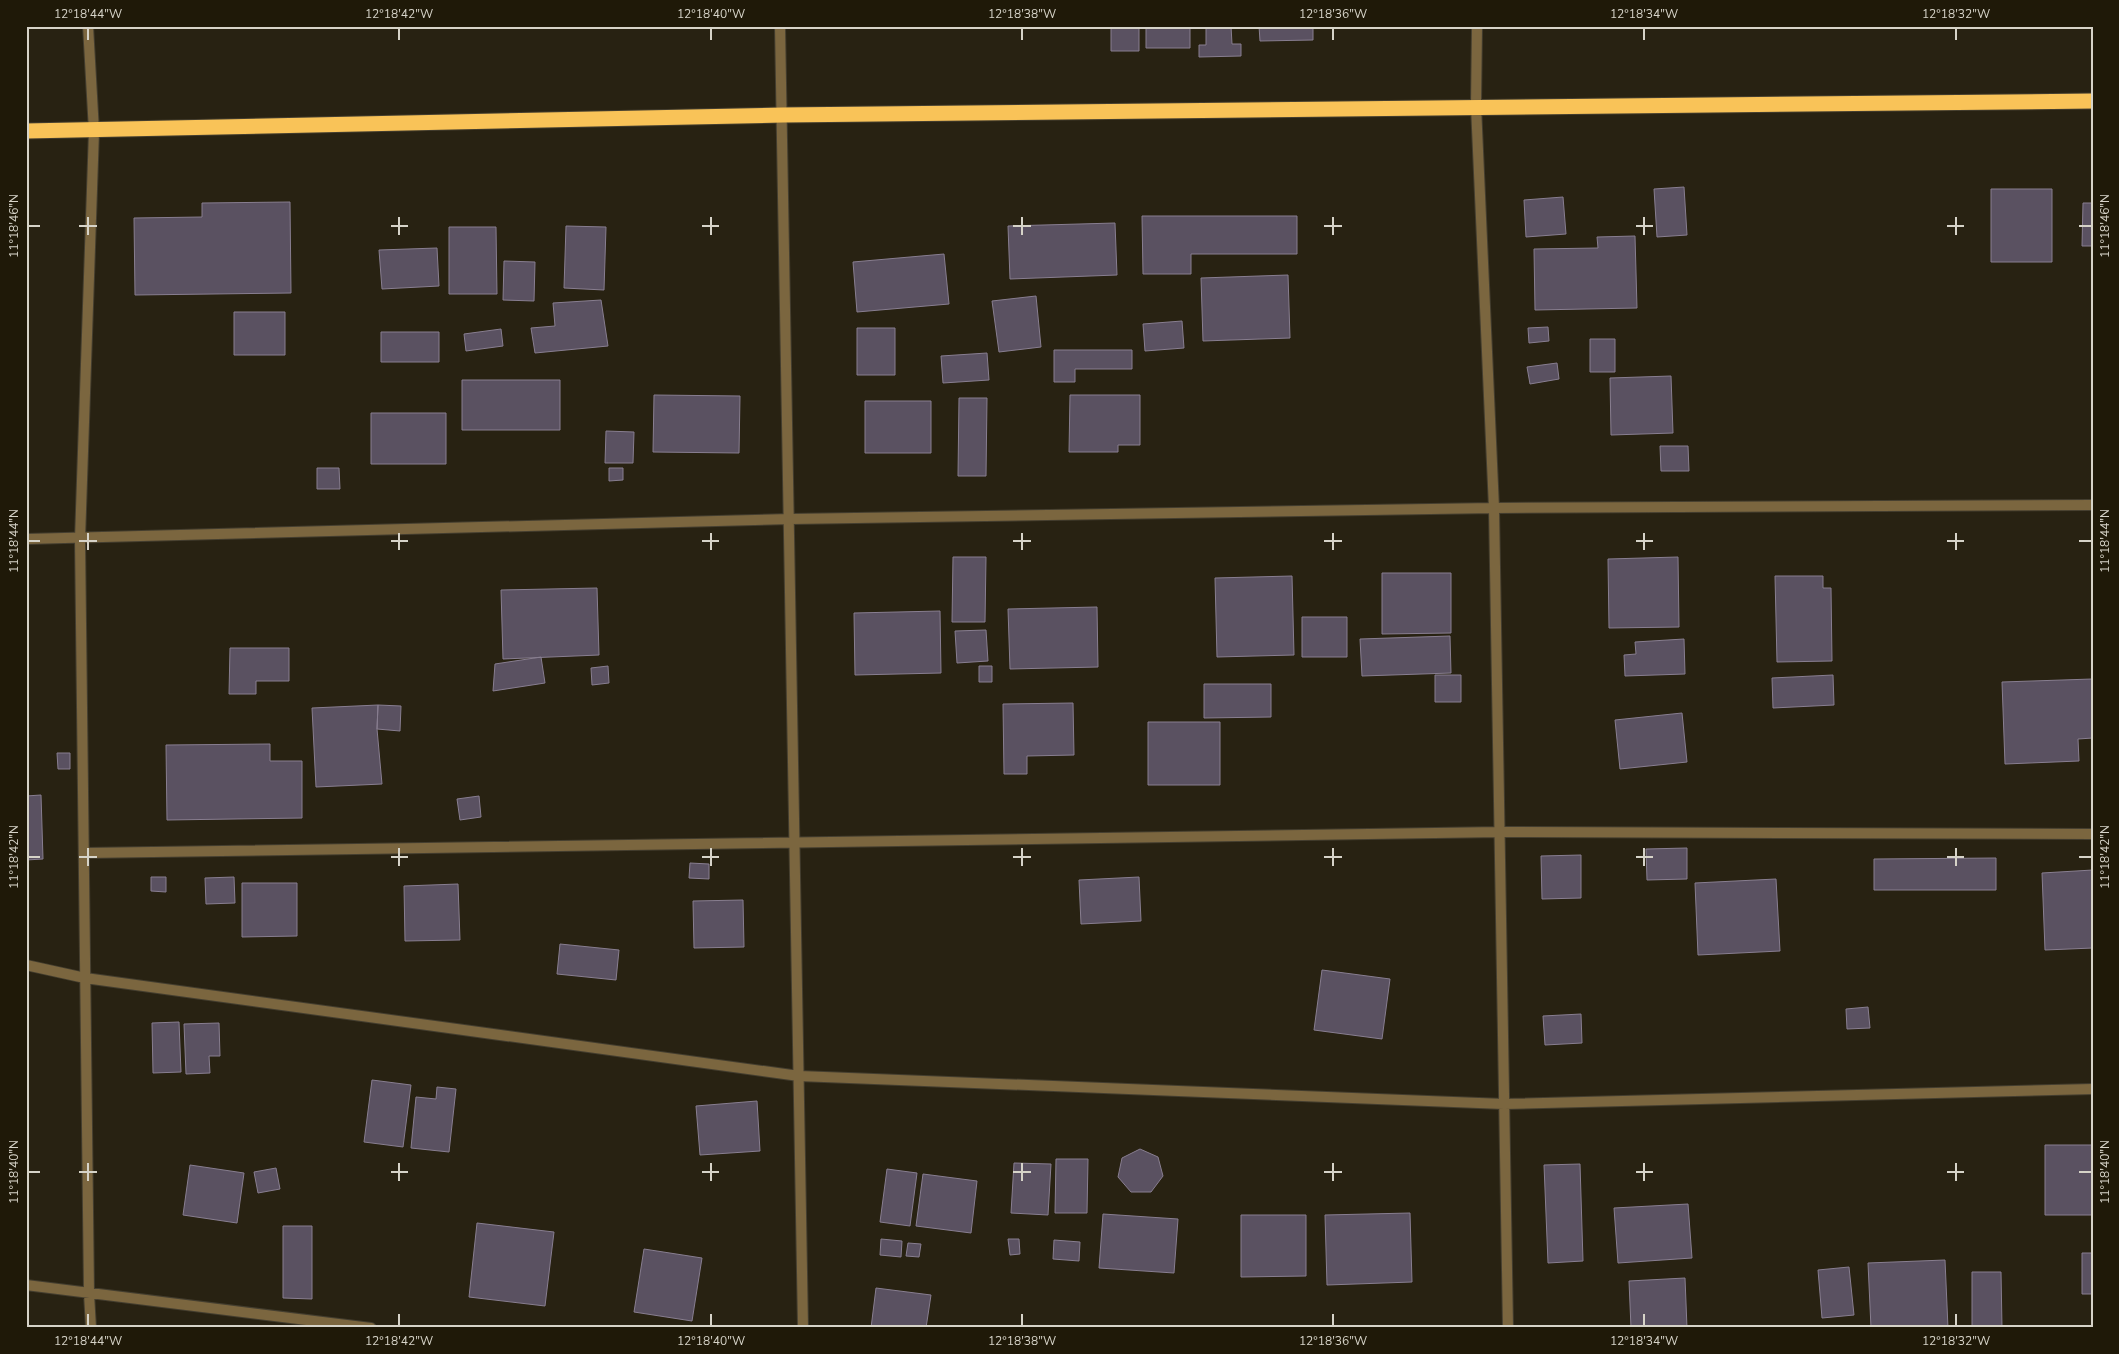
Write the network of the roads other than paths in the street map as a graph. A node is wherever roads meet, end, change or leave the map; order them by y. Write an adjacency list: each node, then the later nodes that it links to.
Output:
1 (88, 26): 8 (street)
2 (780, 26): 6 (street)
3 (1477, 26): 5 (street)
4 (2093, 101): 5 (highway)
5 (1476, 106): 6 (highway); 10 (street)
6 (782, 115): 8 (highway); 11 (street)
7 (26, 131): 8 (highway)
8 (94, 131): 13 (street)
9 (2093, 505): 10 (street)
10 (1494, 508): 11 (street); 14 (street)
11 (790, 520): 13 (street); 16 (street)
12 (26, 539): 13 (street)
13 (80, 539): 17 (street)
14 (1500, 832): 15 (street); 16 (street); 22 (street)
15 (2093, 834)
16 (795, 842): 17 (street); 20 (street)
17 (84, 853): 19 (street)
18 (26, 965): 19 (street)
19 (85, 978): 20 (street); 24 (street)
20 (798, 1076): 22 (street); 27 (street)
21 (2093, 1089): 22 (street)
22 (1504, 1104): 28 (street)
23 (26, 1285): 24 (street)
24 (89, 1294): 25 (street); 26 (street)
25 (91, 1328)
26 (371, 1328)
27 (803, 1328)
28 (1508, 1328)

